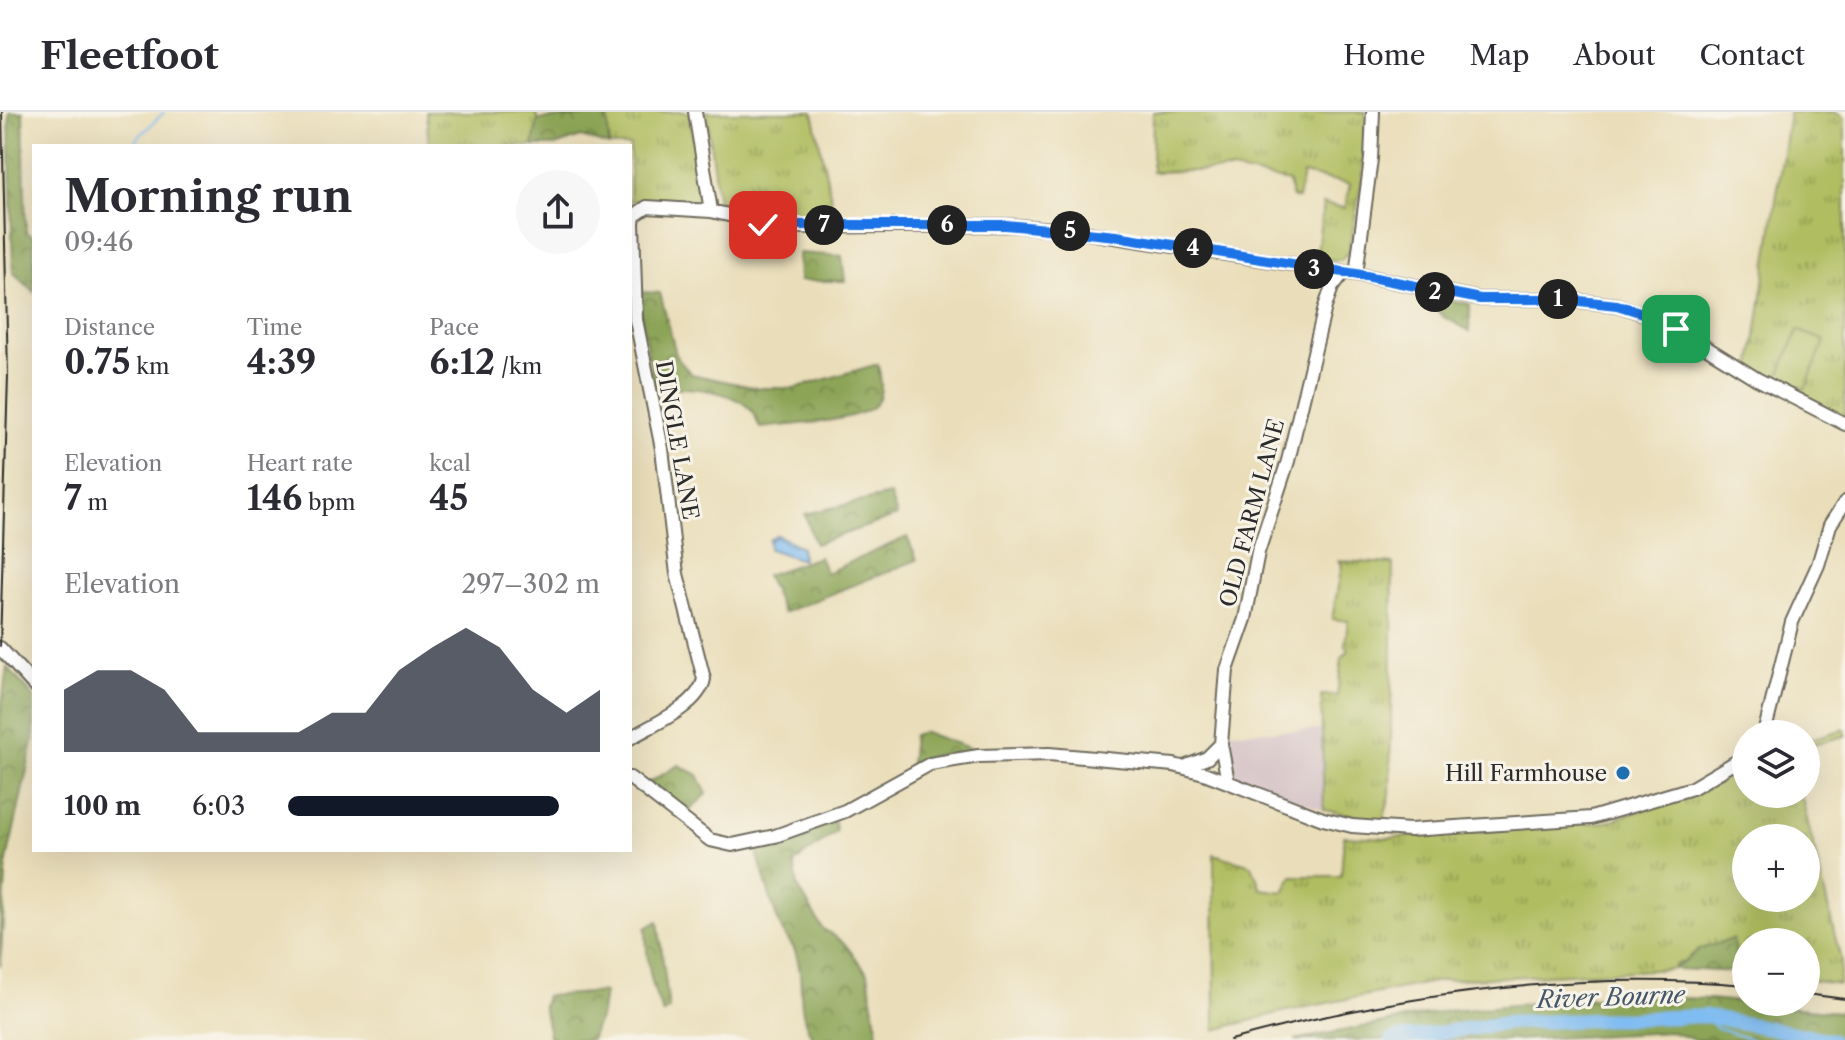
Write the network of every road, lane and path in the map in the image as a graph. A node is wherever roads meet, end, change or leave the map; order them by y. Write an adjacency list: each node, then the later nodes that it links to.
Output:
1 (695, 112): 3 (street)
2 (1373, 112): 5 (street)
3 (711, 211): 4 (street, DINGLE LANE); 12 (street, DINGLE LANE)
4 (1316, 270): 5 (street, DINGLE LANE); 6 (street)
5 (1350, 274): 6 (street, OLD FARM LANE); 7 (street, DINGLE LANE)
6 (1330, 292): 13 (street, OLD FARM LANE)
7 (1845, 424)
8 (1845, 502): 11 (street)
9 (0, 648): 10 (street)
10 (32, 683)
11 (1768, 720)
12 (632, 737)
13 (1221, 744): 15 (street); 17 (street, OLD FARM LANE)
14 (1732, 764): 17 (street)
15 (1184, 767): 16 (street); 17 (street)
16 (632, 780)
17 (1228, 782)

